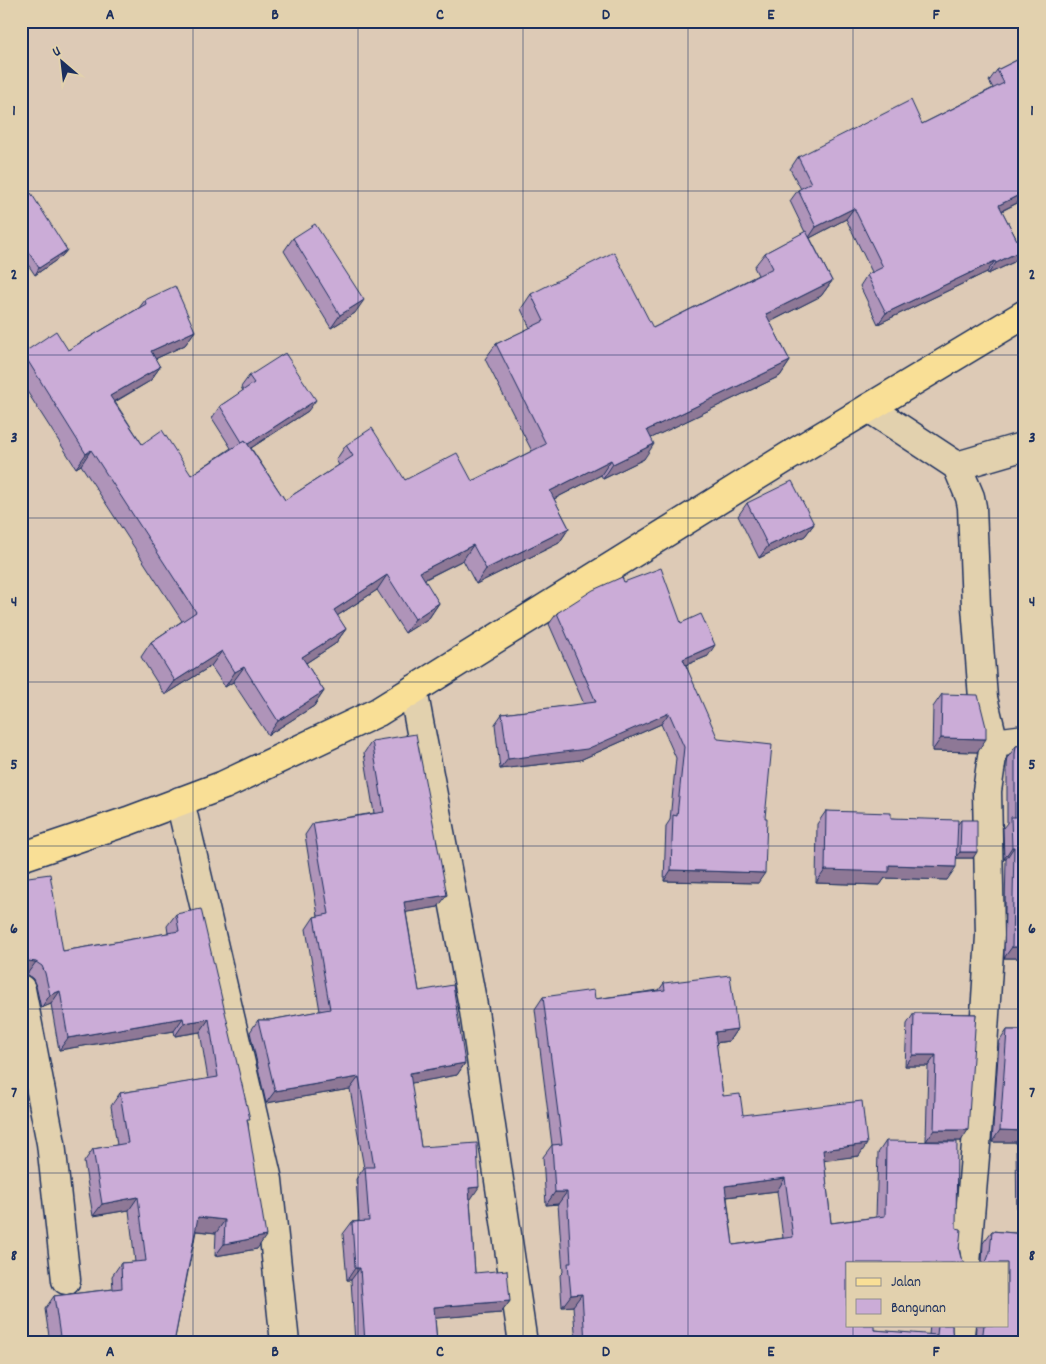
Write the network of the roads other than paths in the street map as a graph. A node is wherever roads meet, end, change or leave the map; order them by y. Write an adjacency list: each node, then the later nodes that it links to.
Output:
1 (1025, 314): 2 (main road)
2 (869, 408): 4 (street); 5 (main road)
3 (1025, 446): 4 (street)
4 (958, 466): 7 (street)
5 (413, 690): 8 (main road); 15 (street)
6 (1025, 739): 7 (street)
7 (994, 743): 11 (street)
8 (180, 801): 9 (main road); 14 (street)
9 (21, 857)
10 (21, 989): 12 (street)
11 (966, 1262)
12 (66, 1280)
13 (961, 1326): 16 (street)
14 (285, 1343)
15 (523, 1343)
16 (959, 1343)

